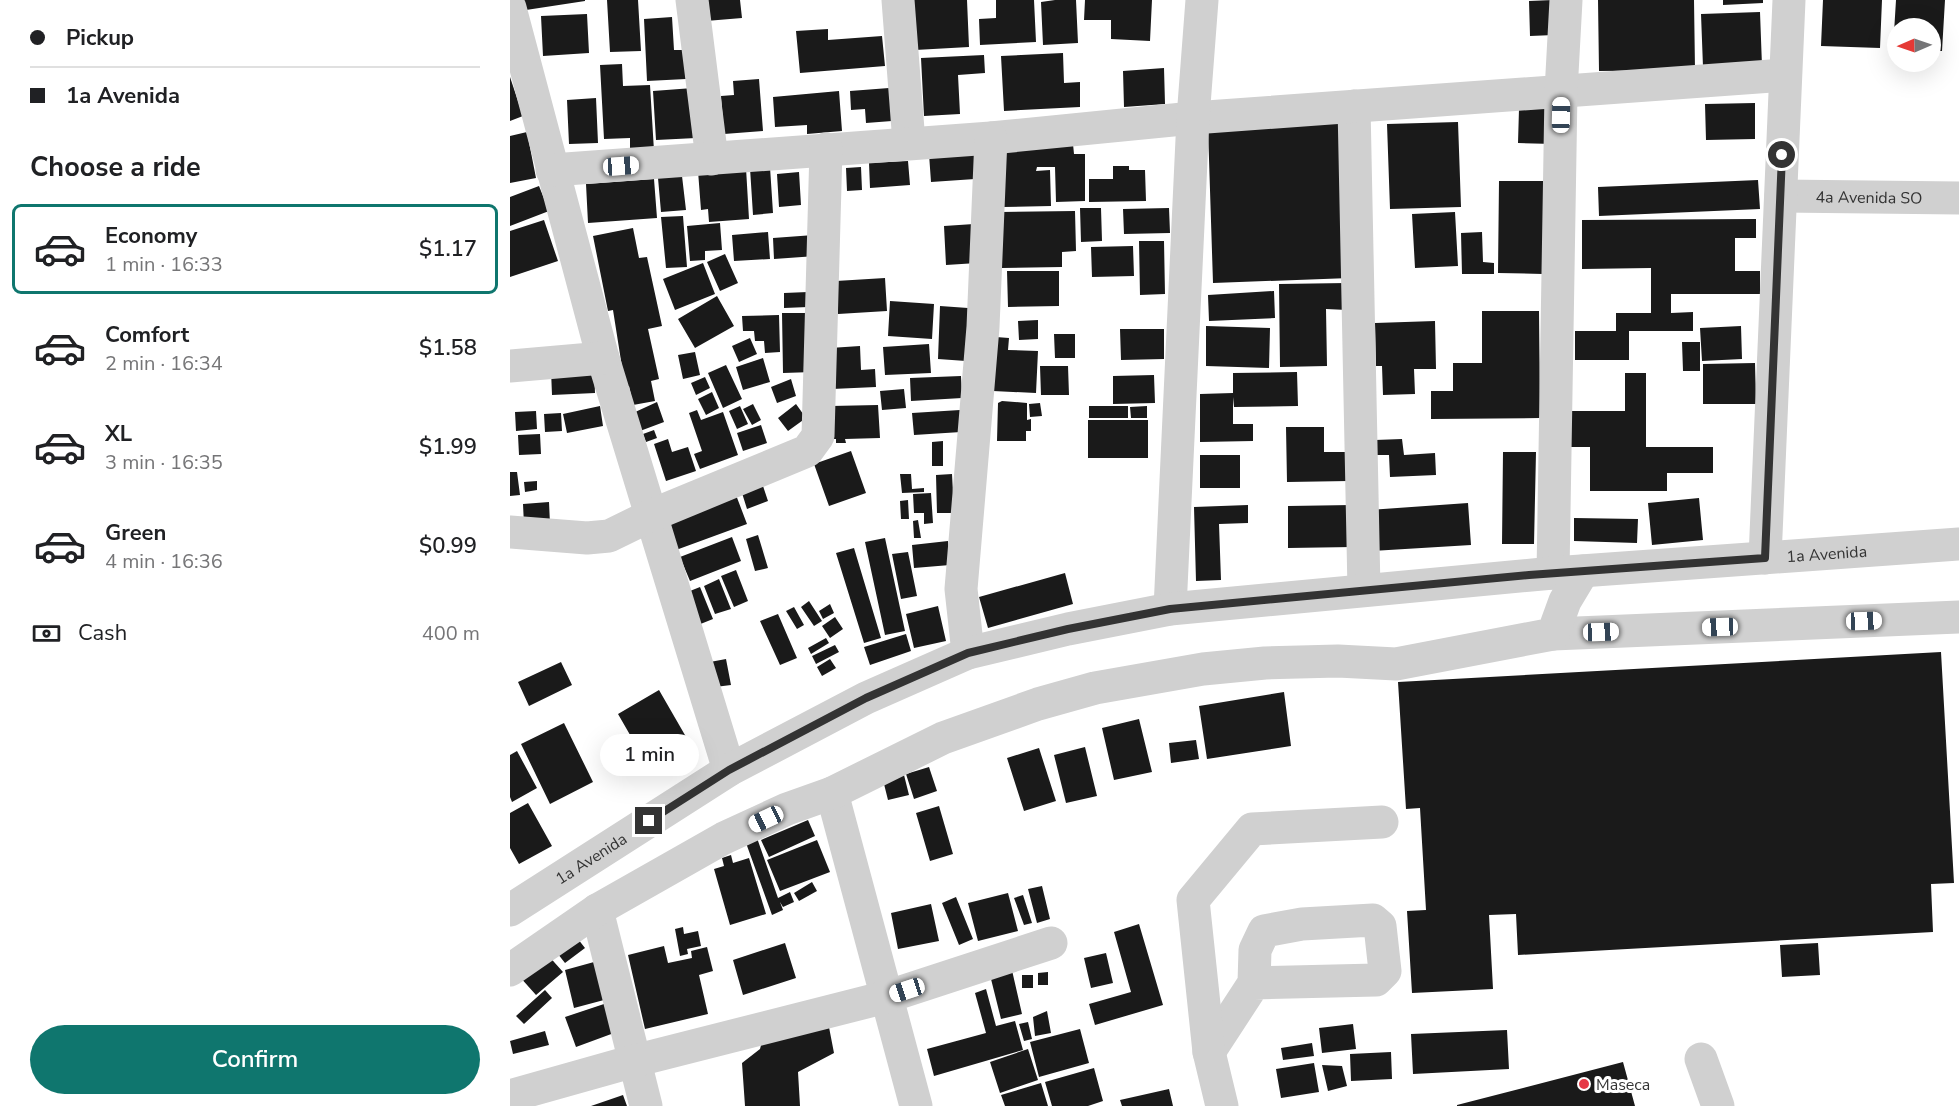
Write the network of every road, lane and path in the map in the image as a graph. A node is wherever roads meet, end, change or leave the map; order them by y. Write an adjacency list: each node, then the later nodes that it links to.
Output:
1 (692, 0): 14 (street)
2 (898, 0): 12 (street)
3 (1202, 0): 10 (street)
4 (1566, 0): 8 (street)
5 (1789, 0): 7 (street)
6 (510, 8): 15 (street)
7 (1785, 75): 8 (street); 16 (street)
8 (1562, 92): 9 (street); 24 (street)
9 (1354, 106): 10 (street); 25 (street)
10 (1193, 118): 11 (street); 26 (street)
11 (991, 138): 12 (street); 29 (street)
12 (909, 144): 13 (street)
13 (826, 149): 14 (street); 20 (street)
14 (712, 159): 15 (street)
15 (552, 170): 18 (street)
16 (1780, 196): 17 (street, 4a Avenida SO); 23 (street)
17 (1959, 198)
18 (603, 358): 19 (street); 20 (street)
19 (510, 366)
20 (652, 515): 21 (street); 30 (street)
21 (510, 532)
22 (1959, 544): 23 (street, 1a Avenida)
23 (1765, 558): 24 (street, 1a Avenida)
24 (1568, 572): 25 (street, 1a Avenida); 28 (street)
25 (1364, 590): 26 (street, 1a Avenida)
26 (1170, 609): 29 (street, 1a Avenida)
27 (1959, 617): 28 (street)
28 (1553, 634): 31 (street)
29 (968, 653): 30 (street, 1a Avenida)
30 (729, 770): 33 (street, 1a Avenida)
31 (832, 794): 34 (street); 38 (street)
32 (1382, 822): 39 (street)
33 (510, 910)
34 (597, 910): 36 (street); 41 (street)
35 (1051, 943): 38 (street)
36 (510, 970)
37 (1254, 983): 39 (street)
38 (886, 997): 41 (street); 44 (street)
39 (1209, 1052): 45 (street)
40 (1701, 1059): 46 (street)
41 (634, 1061): 42 (street); 43 (street)
42 (510, 1096)
43 (645, 1106)
44 (916, 1106)
45 (1222, 1106)
46 (1718, 1106)

